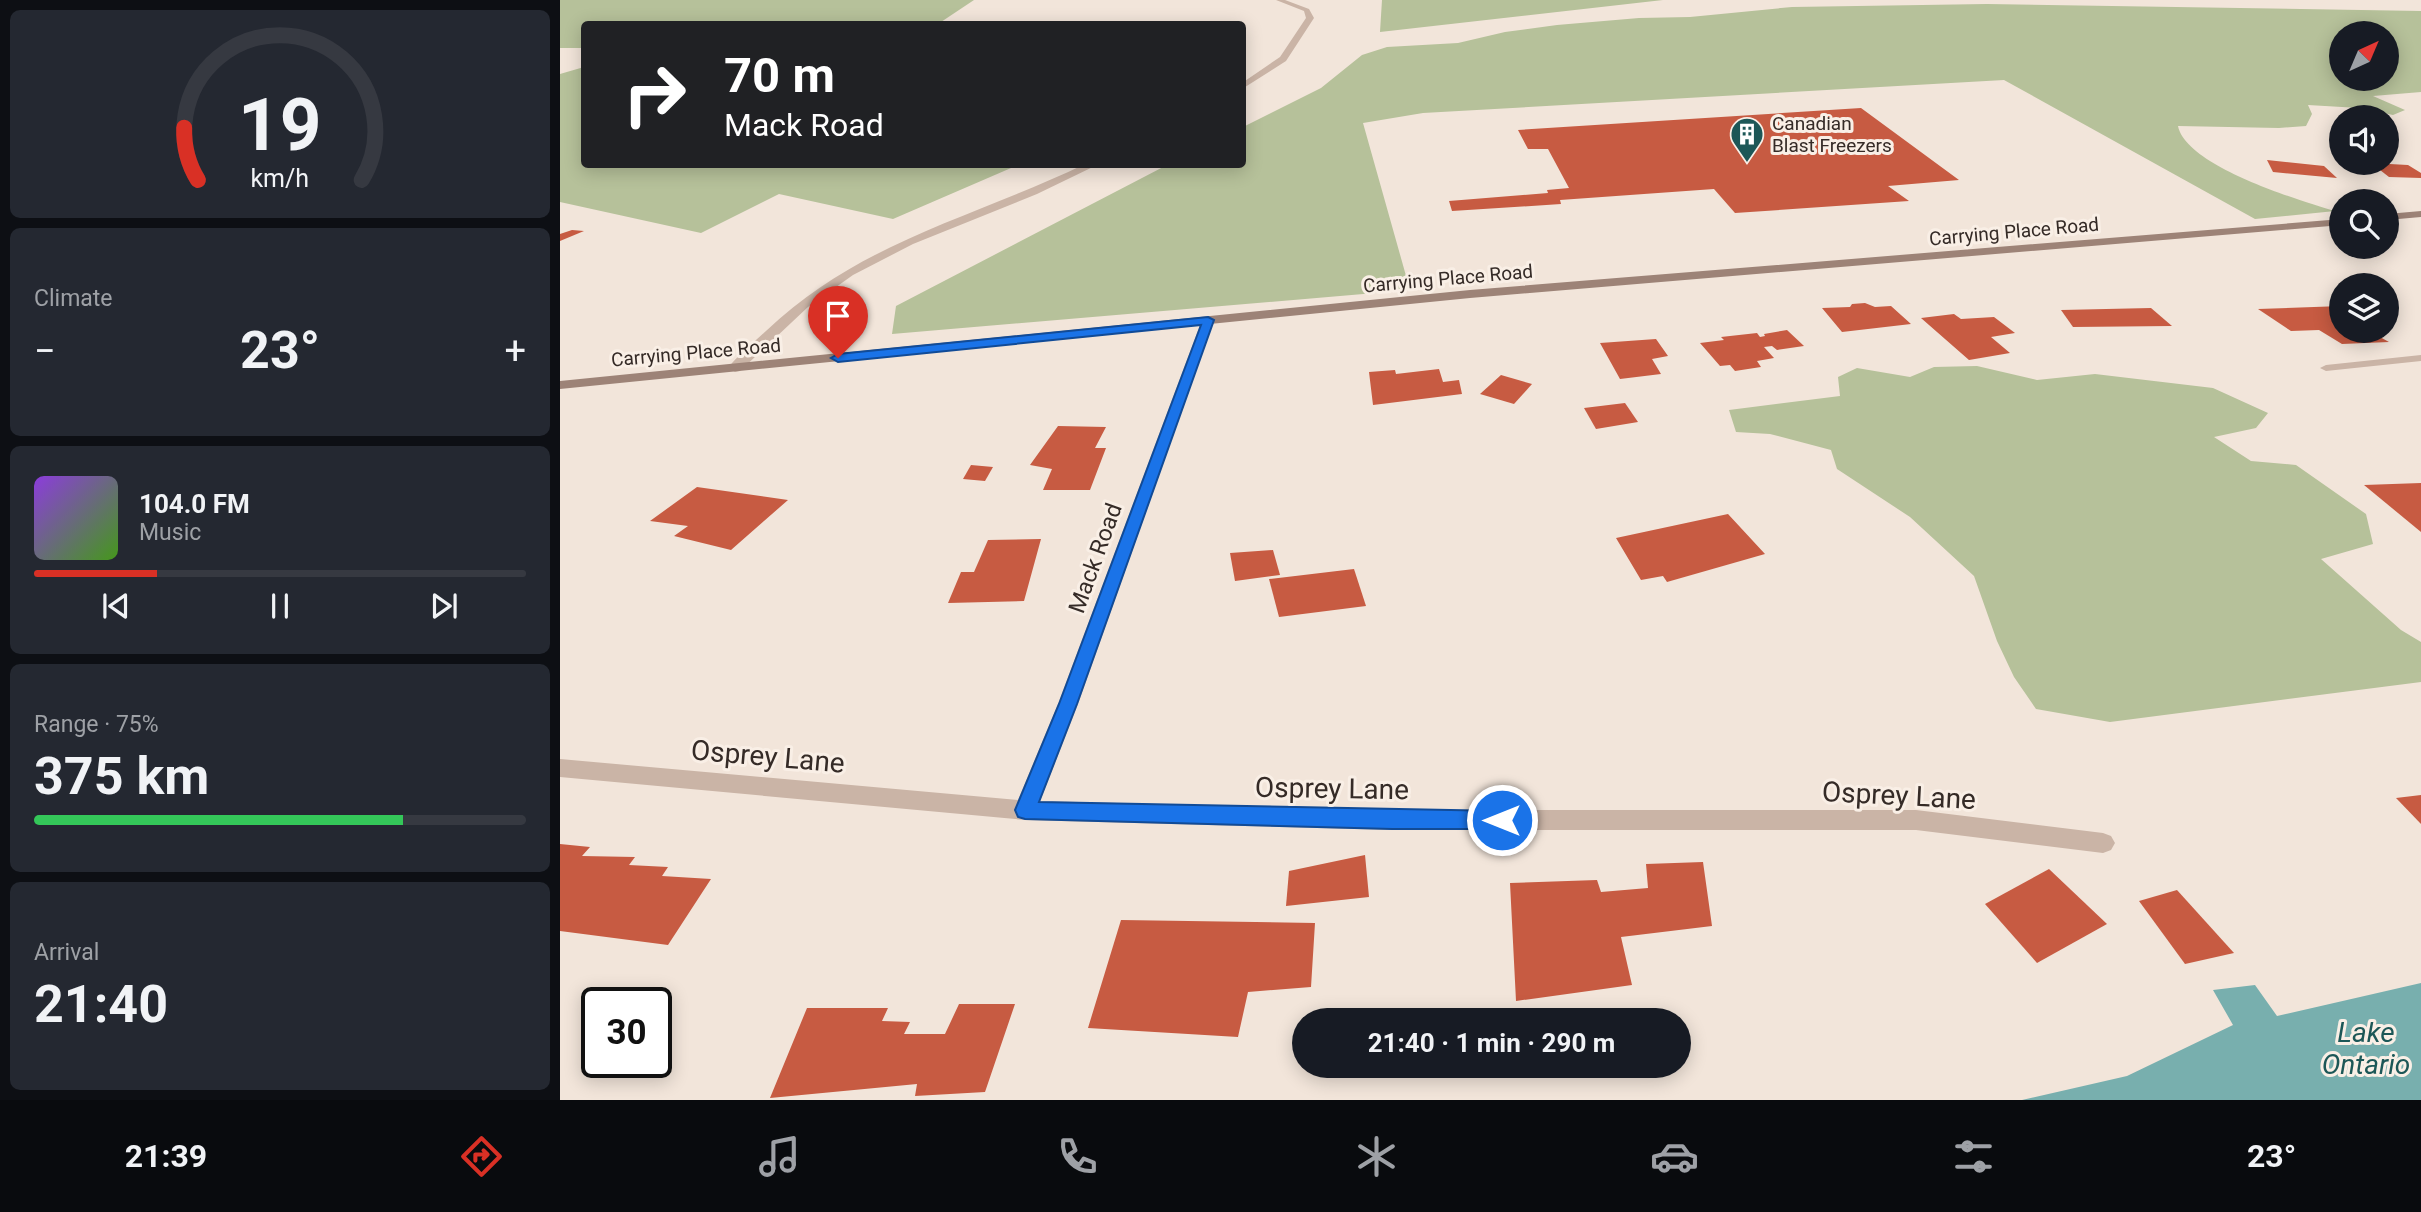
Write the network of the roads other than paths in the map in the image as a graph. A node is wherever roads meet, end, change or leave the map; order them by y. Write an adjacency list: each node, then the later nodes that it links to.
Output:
1 (1279, 0): 2 (street)
2 (1246, 85)
3 (1086, 168): 9 (street)
4 (2421, 214): 5 (main road)
5 (2399, 216)
6 (2329, 223): 7 (main road, Carrying Place Road)
7 (1208, 320): 9 (main road, Carrying Place Road); 13 (street, Mack Road)
8 (2421, 358): 10 (lane)
9 (735, 368): 11 (main road, Carrying Place Road)
10 (2326, 368)
11 (560, 385)
12 (560, 768): 13 (street, Osprey Lane)
13 (1025, 810): 14 (street, Osprey Lane)
14 (2103, 843)

